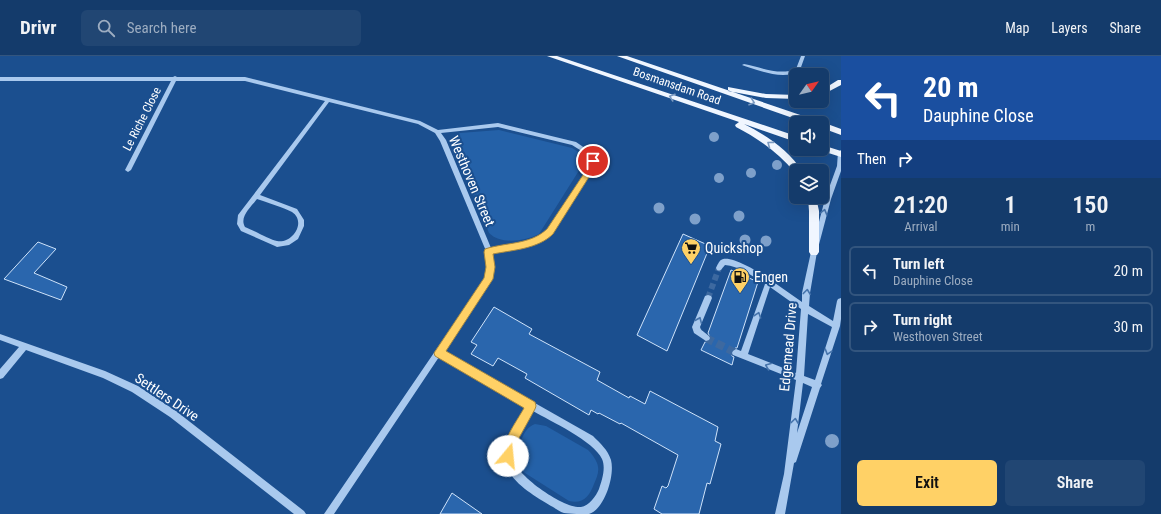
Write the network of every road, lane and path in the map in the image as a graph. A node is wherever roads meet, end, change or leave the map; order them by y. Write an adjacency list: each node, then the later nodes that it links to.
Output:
1 (550, 56): 12 (main road, Bosmansdam Road, one-way to 1)
2 (620, 56): 5 (main road, Bosmansdam Road)
3 (803, 56): 4 (street)
4 (744, 64)
5 (675, 76): 10 (main road); 13 (main road, Bosmansdam Road, one-way to 13)
6 (175, 78): 7 (street, Westhoven Street); 11 (street, Westhoven Street); 21 (street, Le Riche Close)
7 (0, 79)
8 (841, 82): 9 (main road)
9 (829, 89)
10 (789, 97)
11 (328, 100): 15 (street, Westhoven Street); 22 (street)
12 (709, 110): 17 (main road, Bosmansdam Road); 20 (main road, one-way to 12)
13 (794, 116)
14 (829, 128): 16 (main road)
15 (437, 132): 24 (street, Westhoven Street); 24 (street)
16 (841, 132)
17 (789, 137)
18 (829, 150): 19 (main road)
19 (841, 154): 25 (street, Edgemead Drive, one-way to 19)
20 (792, 164)
21 (128, 170)
22 (256, 196): 22 (street)
23 (813, 204): 25 (main road)
24 (488, 252): 35 (street, Westhoven Street)
25 (814, 252): 30 (street, Edgemead Drive, one-way to 25)
26 (719, 268): 27 (street)
27 (769, 281): 30 (street); 37 (street, one-way to 27)
28 (708, 298): 33 (street, one-way to 28)
29 (841, 301): 31 (street, Edgemead Drive)
30 (805, 308): 31 (street); 37 (street, Edgemead Drive)
31 (836, 326): 38 (street, Edgemead Drive, one-way to 38)
32 (0, 337): 34 (street, Settlers Drive)
33 (706, 338)
34 (25, 346): 36 (street); 41 (street, Settlers Drive)
35 (439, 353): 39 (street); 42 (street, Westhoven Street)
36 (0, 376)
37 (800, 378): 38 (street); 40 (street, Edgemead Drive, one-way to 37)
38 (818, 385): 40 (street, Edgemead Drive)
39 (531, 406): 39 (street)
40 (788, 474): 43 (street, Edgemead Drive)
41 (301, 514)
42 (330, 514)
43 (780, 514)

